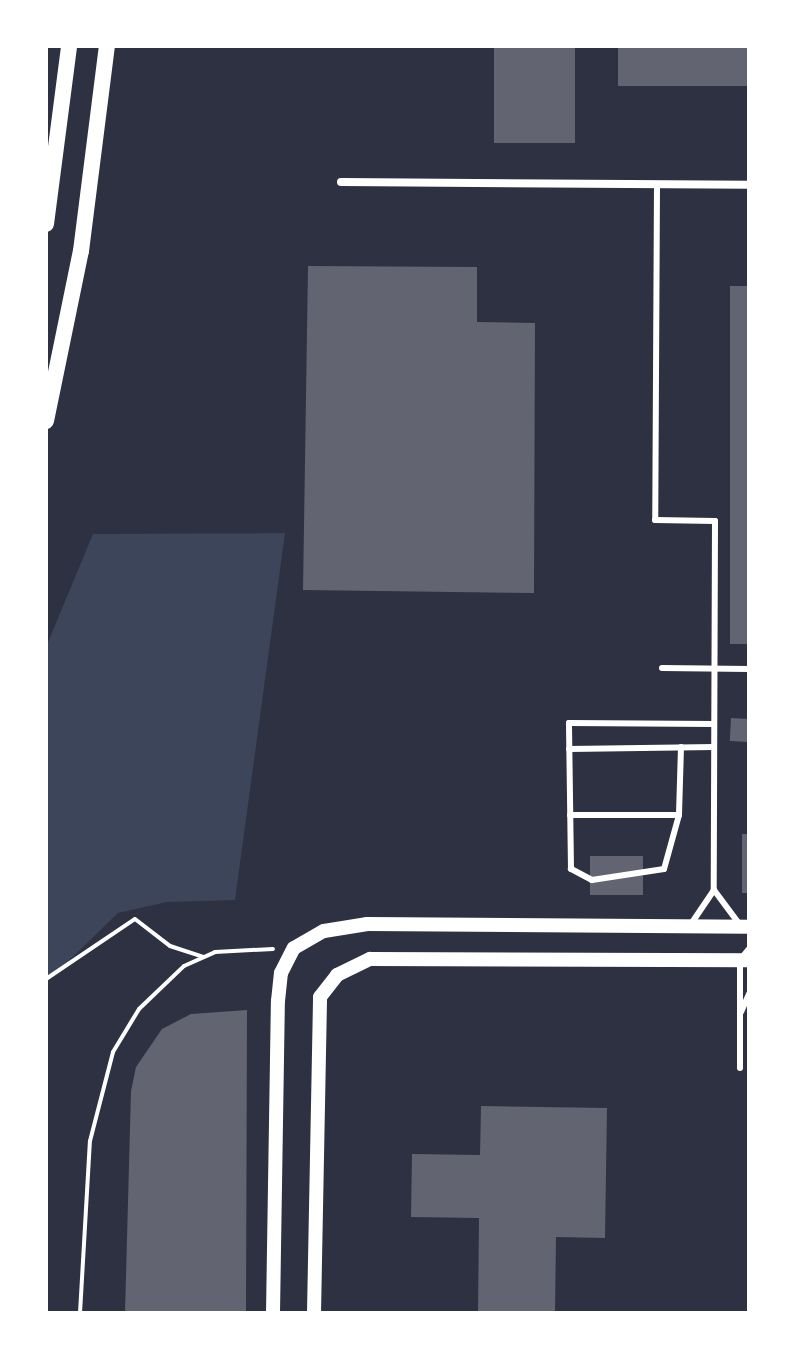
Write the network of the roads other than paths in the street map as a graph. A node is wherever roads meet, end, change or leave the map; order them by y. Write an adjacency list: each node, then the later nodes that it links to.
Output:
1 (69, 46): 6 (main road)
2 (107, 46): 7 (main road)
3 (341, 182): 4 (street)
4 (657, 184): 5 (street); 9 (lane)
5 (749, 185)
6 (46, 224)
7 (46, 421)
8 (662, 668): 9 (lane)
9 (714, 669): 10 (lane); 11 (lane)
10 (749, 669)
11 (714, 724): 13 (lane); 14 (lane)
12 (681, 747): 13 (lane); 14 (lane); 16 (lane)
13 (714, 747): 17 (lane)
14 (569, 749): 15 (lane)
15 (570, 815): 16 (lane); 16 (lane)
16 (679, 815)
17 (714, 890): 18 (lane); 19 (lane)
18 (689, 926): 19 (street); 24 (street)
19 (745, 927)
20 (746, 956): 22 (lane); 25 (street)
21 (749, 994): 22 (lane)
22 (740, 1015): 23 (lane)
23 (740, 1068)
24 (273, 1313)
25 (314, 1313)

